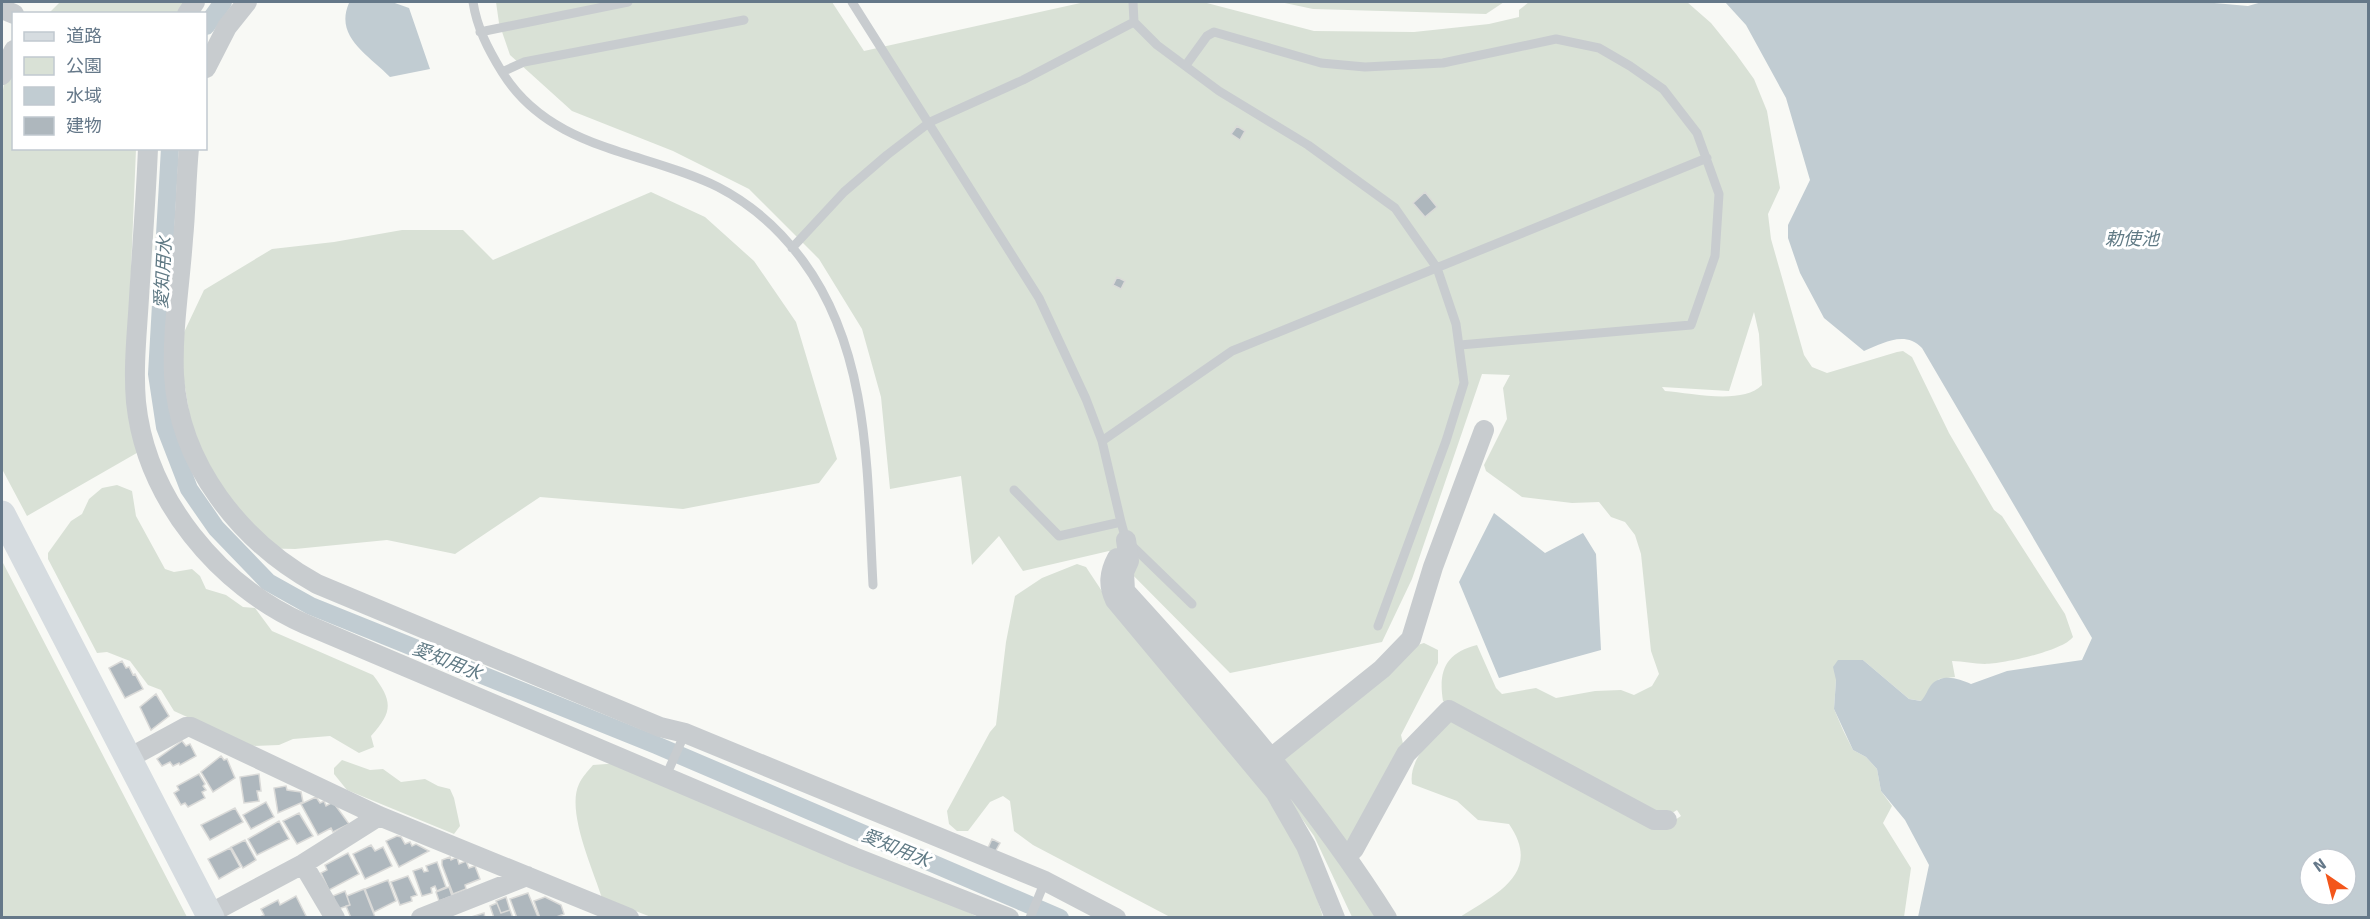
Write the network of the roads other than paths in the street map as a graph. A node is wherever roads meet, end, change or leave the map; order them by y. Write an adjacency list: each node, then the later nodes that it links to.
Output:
1 (247, 2): 11 (street)
2 (473, 2): 8 (lane)
3 (628, 2): 8 (lane)
4 (852, 2): 14 (lane)
5 (1133, 2): 7 (lane)
6 (744, 20): 12 (lane)
7 (1134, 22): 10 (lane); 14 (lane)
8 (480, 32): 12 (lane)
9 (12, 54): 13 (street)
10 (1186, 65): 17 (lane); 19 (lane)
11 (207, 66)
12 (502, 72): 18 (lane)
13 (2, 75)
14 (930, 122): 18 (lane); 22 (lane)
15 (148, 150): 32 (street)
16 (189, 150): 29 (street)
17 (1707, 158): 19 (lane); 20 (lane)
18 (792, 249): 26 (lane)
19 (1437, 268): 20 (lane); 22 (lane)
20 (1460, 345): 28 (lane)
21 (1484, 430): 31 (street)
22 (1102, 441): 25 (lane)
23 (1014, 490): 25 (lane)
24 (2, 514): 30 (street)
25 (1123, 531): 27 (lane); 31 (street); 46 (street)
26 (873, 585)
27 (1192, 604)
28 (1378, 626)
29 (685, 733): 32 (lane); 38 (street)
30 (129, 758): 33 (street); 39 (street)
31 (1271, 758): 35 (street)
32 (667, 773): 43 (street)
33 (379, 816): 36 (street); 37 (street)
34 (1667, 820): 35 (street)
35 (1347, 855): 47 (street)
36 (303, 864): 39 (street); 40 (street)
37 (527, 876): 41 (street); 42 (street)
38 (1045, 881): 44 (lane); 45 (street)
39 (210, 916)
40 (335, 918)
41 (421, 918)
42 (629, 918)
43 (1009, 918)
44 (1029, 918)
45 (1116, 918)
46 (1335, 918)
47 (1387, 918)

